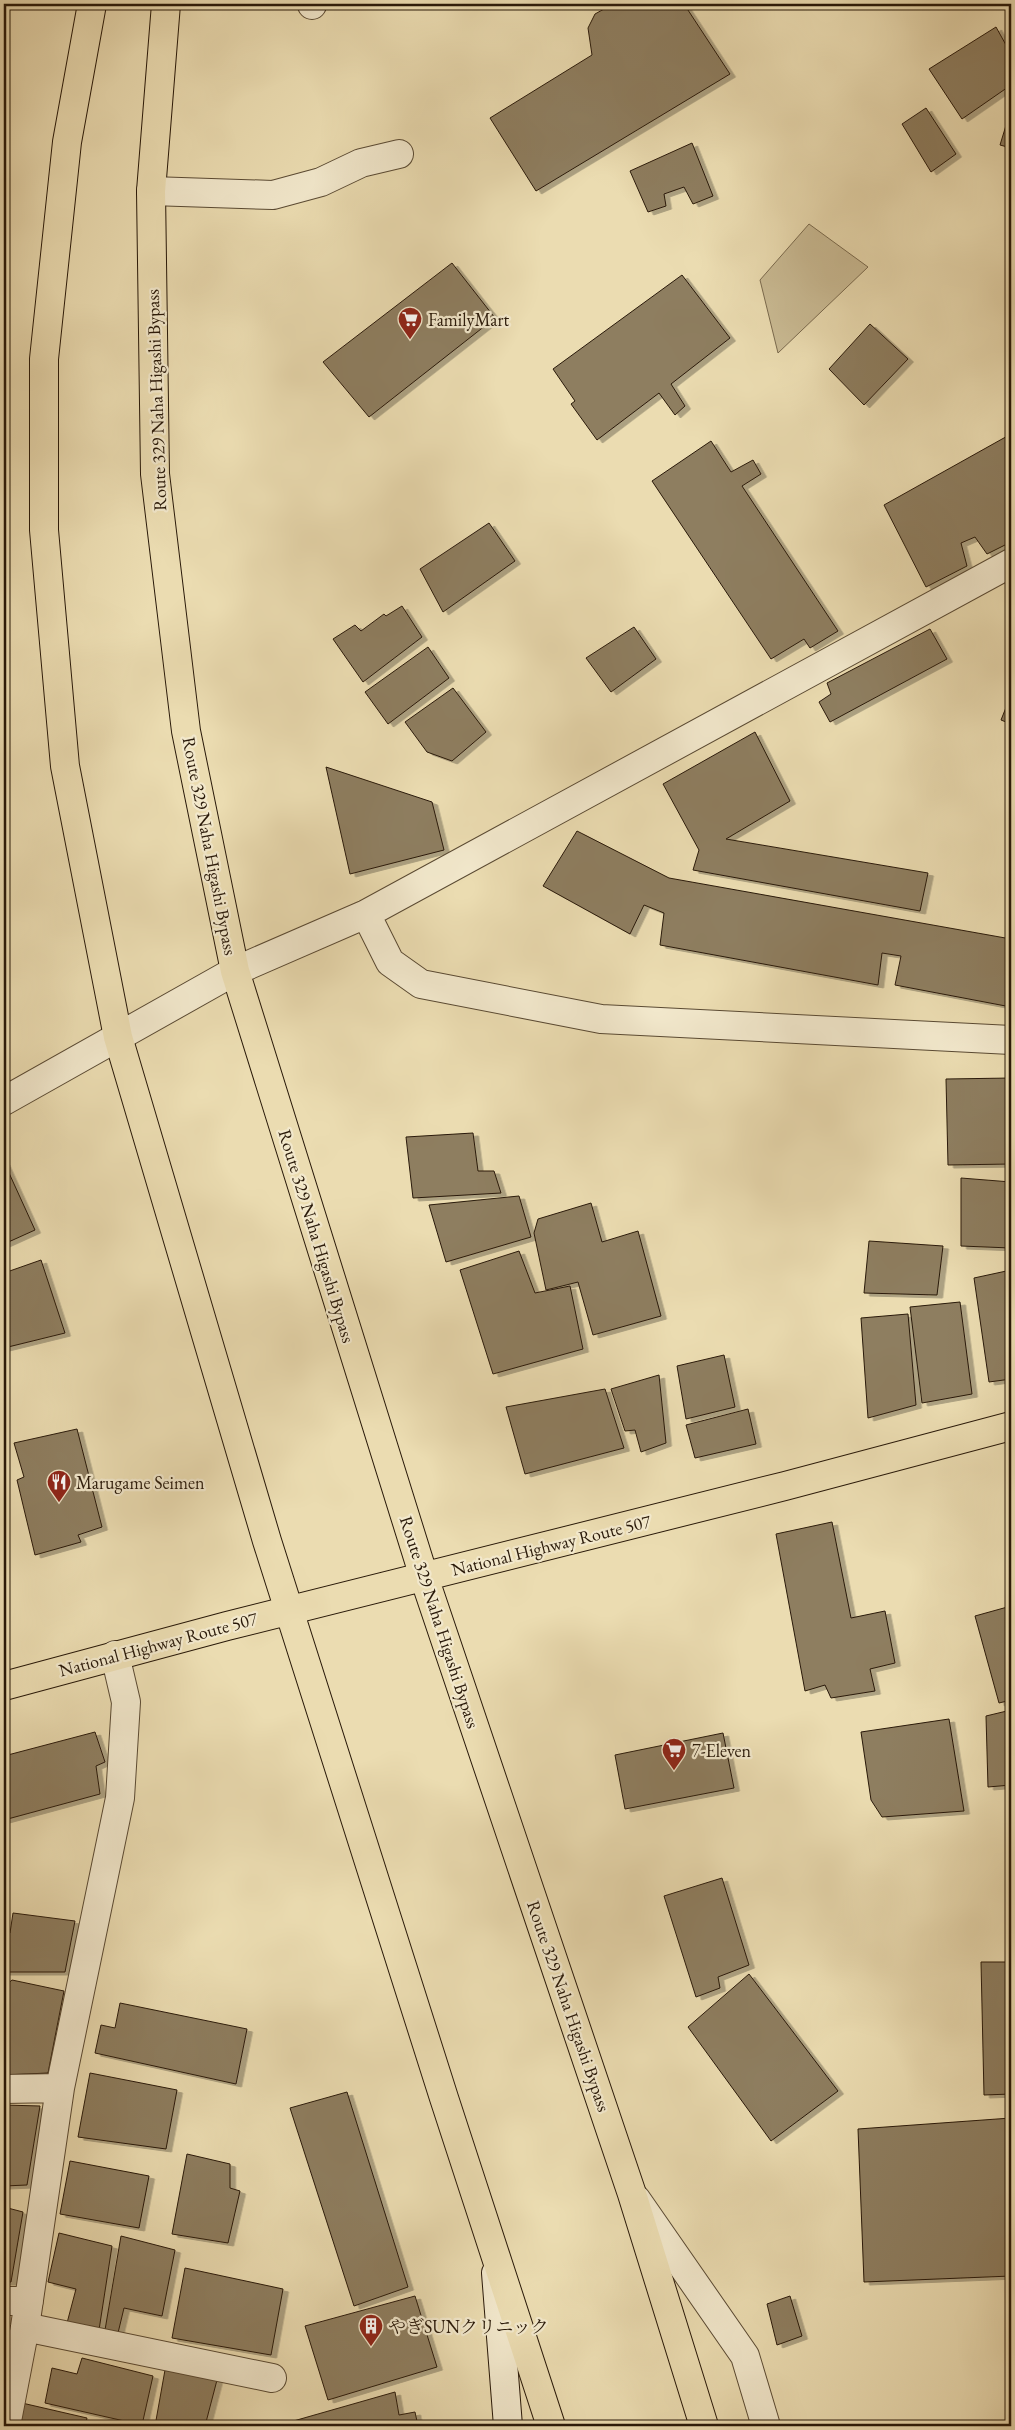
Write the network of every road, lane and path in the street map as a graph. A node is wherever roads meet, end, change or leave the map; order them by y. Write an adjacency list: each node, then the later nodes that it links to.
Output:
1 (92, 4): 8 (highway)
2 (166, 4): 4 (highway, Route 329 Naha Higashi Bypass)
3 (399, 154): 4 (street)
4 (151, 191): 7 (highway, Route 329 Naha Higashi Bypass)
5 (1011, 563): 6 (street)
6 (366, 914): 7 (street); 9 (street)
7 (235, 971): 8 (street); 12 (highway, Route 329 Naha Higashi Bypass)
8 (118, 1037): 10 (street); 13 (highway)
9 (1011, 1040)
10 (4, 1101)
11 (1011, 1426): 12 (highway, National Highway Route 507)
12 (424, 1576): 13 (highway, National Highway Route 507); 18 (highway, Route 329 Naha Higashi Bypass)
13 (290, 1610): 14 (highway, National Highway Route 507); 19 (highway)
14 (115, 1656): 15 (highway, National Highway Route 507); 16 (street)
15 (4, 1686)
16 (60, 2088): 17 (street); 20 (street)
17 (4, 2089)
18 (632, 2194): 26 (highway, Route 329 Naha Higashi Bypass); 27 (street)
19 (494, 2251): 24 (street); 25 (highway)
20 (16, 2301): 21 (street)
21 (25, 2327): 22 (street); 23 (street)
22 (272, 2378)
23 (6, 2426)
24 (508, 2426)
25 (551, 2426)
26 (704, 2426)
27 (766, 2426)

